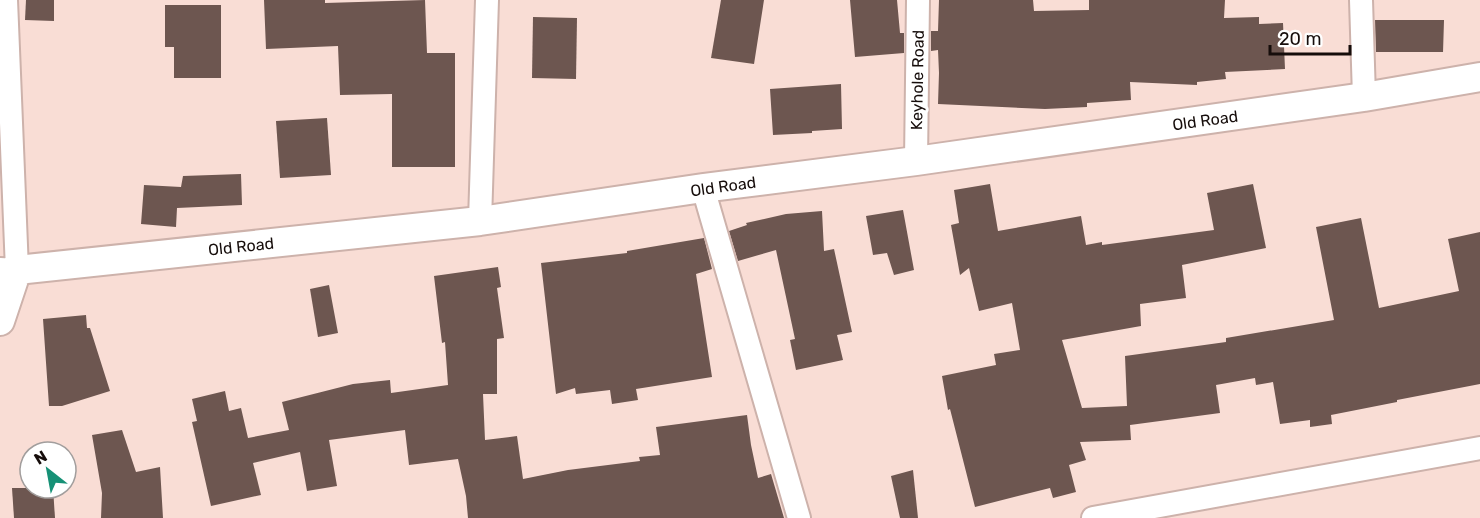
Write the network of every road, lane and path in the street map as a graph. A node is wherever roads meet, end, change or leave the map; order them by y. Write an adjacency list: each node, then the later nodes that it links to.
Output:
1 (6, 0): 10 (street)
2 (487, 0): 9 (street)
3 (918, 0): 7 (street, Keyhole Road)
4 (1361, 0): 6 (street)
5 (1480, 77): 6 (street, Old Road)
6 (1364, 97): 7 (street, Old Road)
7 (916, 161): 8 (street, Old Road)
8 (703, 188): 9 (street, Old Road); 13 (street)
9 (480, 221): 10 (street, Old Road)
10 (9, 270): 11 (street)
11 (0, 321)
12 (1480, 448): 14 (street)
13 (799, 518)
14 (1094, 518)

